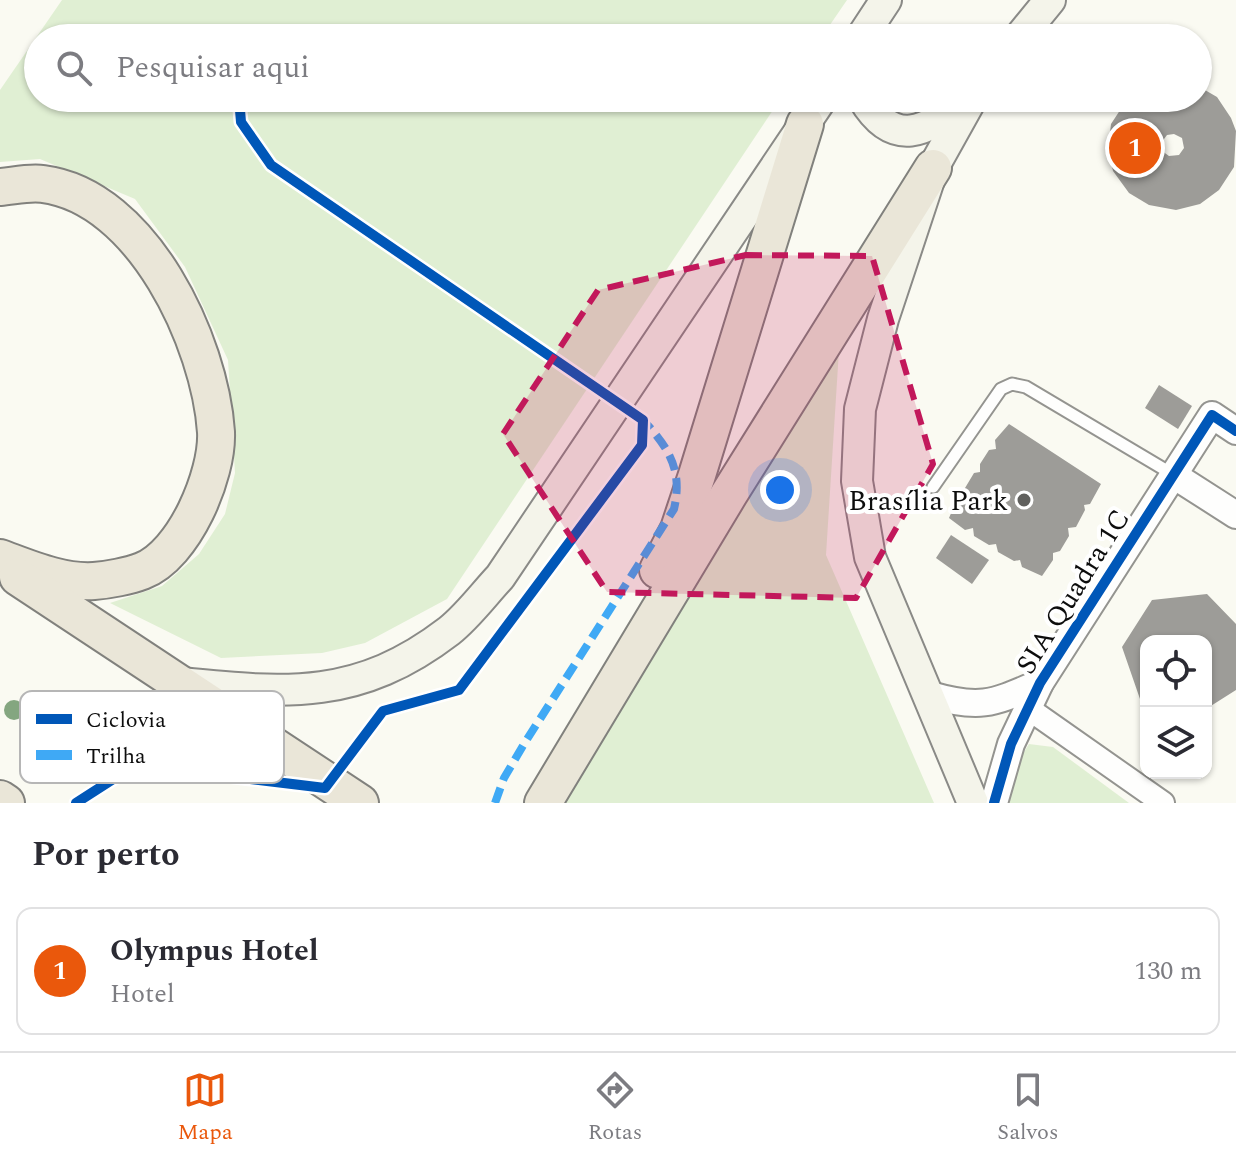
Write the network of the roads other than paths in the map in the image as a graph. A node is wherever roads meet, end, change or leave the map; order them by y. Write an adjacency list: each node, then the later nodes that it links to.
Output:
1 (886, 0): 4 (main road)
2 (895, 0): 5 (main road)
3 (1050, 0): 6 (main road)
4 (870, 24)
5 (884, 24)
6 (1030, 24)
7 (813, 112): 24 (main road)
8 (814, 112): 31 (highway)
9 (870, 112): 10 (main road)
10 (950, 112)
11 (962, 112): 12 (main road)
12 (933, 168): 25 (main road); 32 (highway)
13 (0, 187): 18 (highway)
14 (1236, 431): 15 (street, SIA Quadra 1C)
15 (1175, 476): 16 (lane); 17 (street); 21 (street, SIA Quadra 1C)
16 (933, 487)
17 (1236, 515)
18 (0, 558)
19 (0, 565): 20 (highway)
20 (181, 683): 22 (highway); 23 (main road)
21 (1040, 683): 25 (street, SIA Quadra 1C); 26 (street, SIA Quadra 1C)
22 (193, 691)
23 (265, 691)
24 (284, 691)
25 (930, 695): 33 (main road)
26 (1029, 709): 34 (street, SIA Quadra 1C); 35 (street)
27 (284, 752): 30 (highway)
28 (0, 799): 29 (highway)
29 (6, 803)
30 (360, 803)
31 (515, 803)
32 (543, 803)
33 (973, 803)
34 (994, 803)
35 (1163, 803)

